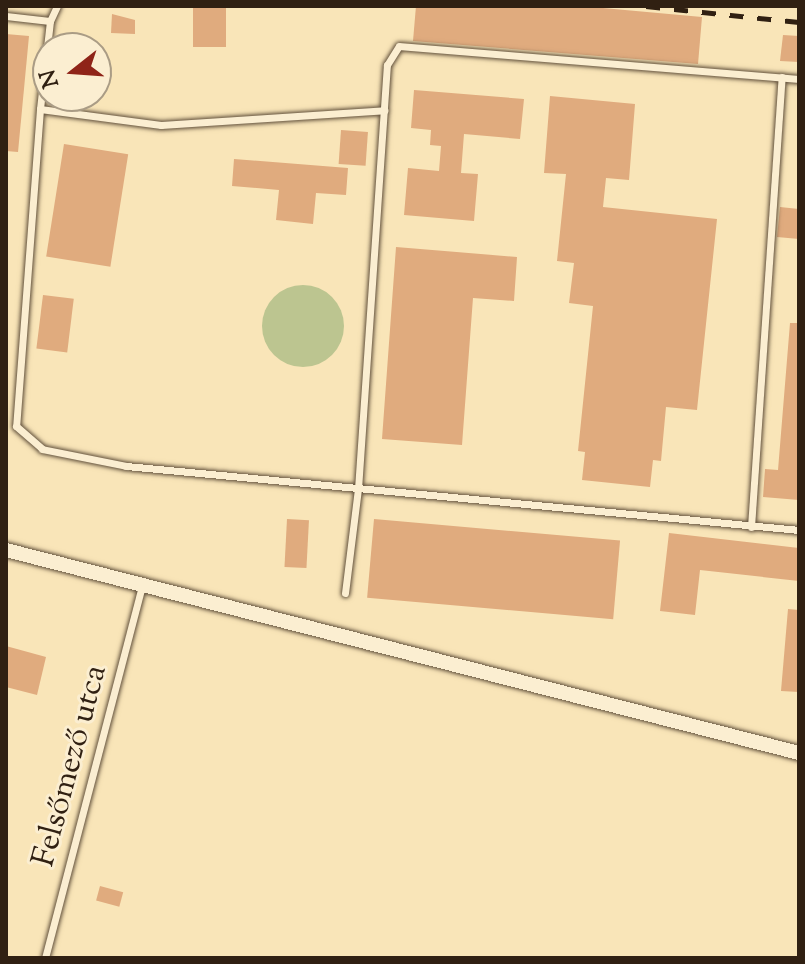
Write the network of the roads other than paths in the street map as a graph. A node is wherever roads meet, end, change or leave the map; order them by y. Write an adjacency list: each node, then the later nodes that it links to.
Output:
1 (57, 6): 3 (lane)
2 (6, 16): 3 (lane)
3 (50, 21): 4 (lane)
4 (49, 32)
5 (782, 77): 6 (lane); 7 (lane); 11 (lane)
6 (799, 79)
7 (384, 110): 9 (lane); 10 (lane)
8 (40, 112): 10 (lane)
9 (63, 112)
10 (358, 489): 11 (lane); 15 (lane)
11 (751, 527): 12 (lane)
12 (799, 530)
13 (6, 550): 14 (street)
14 (142, 585): 16 (street); 17 (lane, Felsőmező utca)
15 (345, 593)
16 (799, 753)
17 (45, 958)

